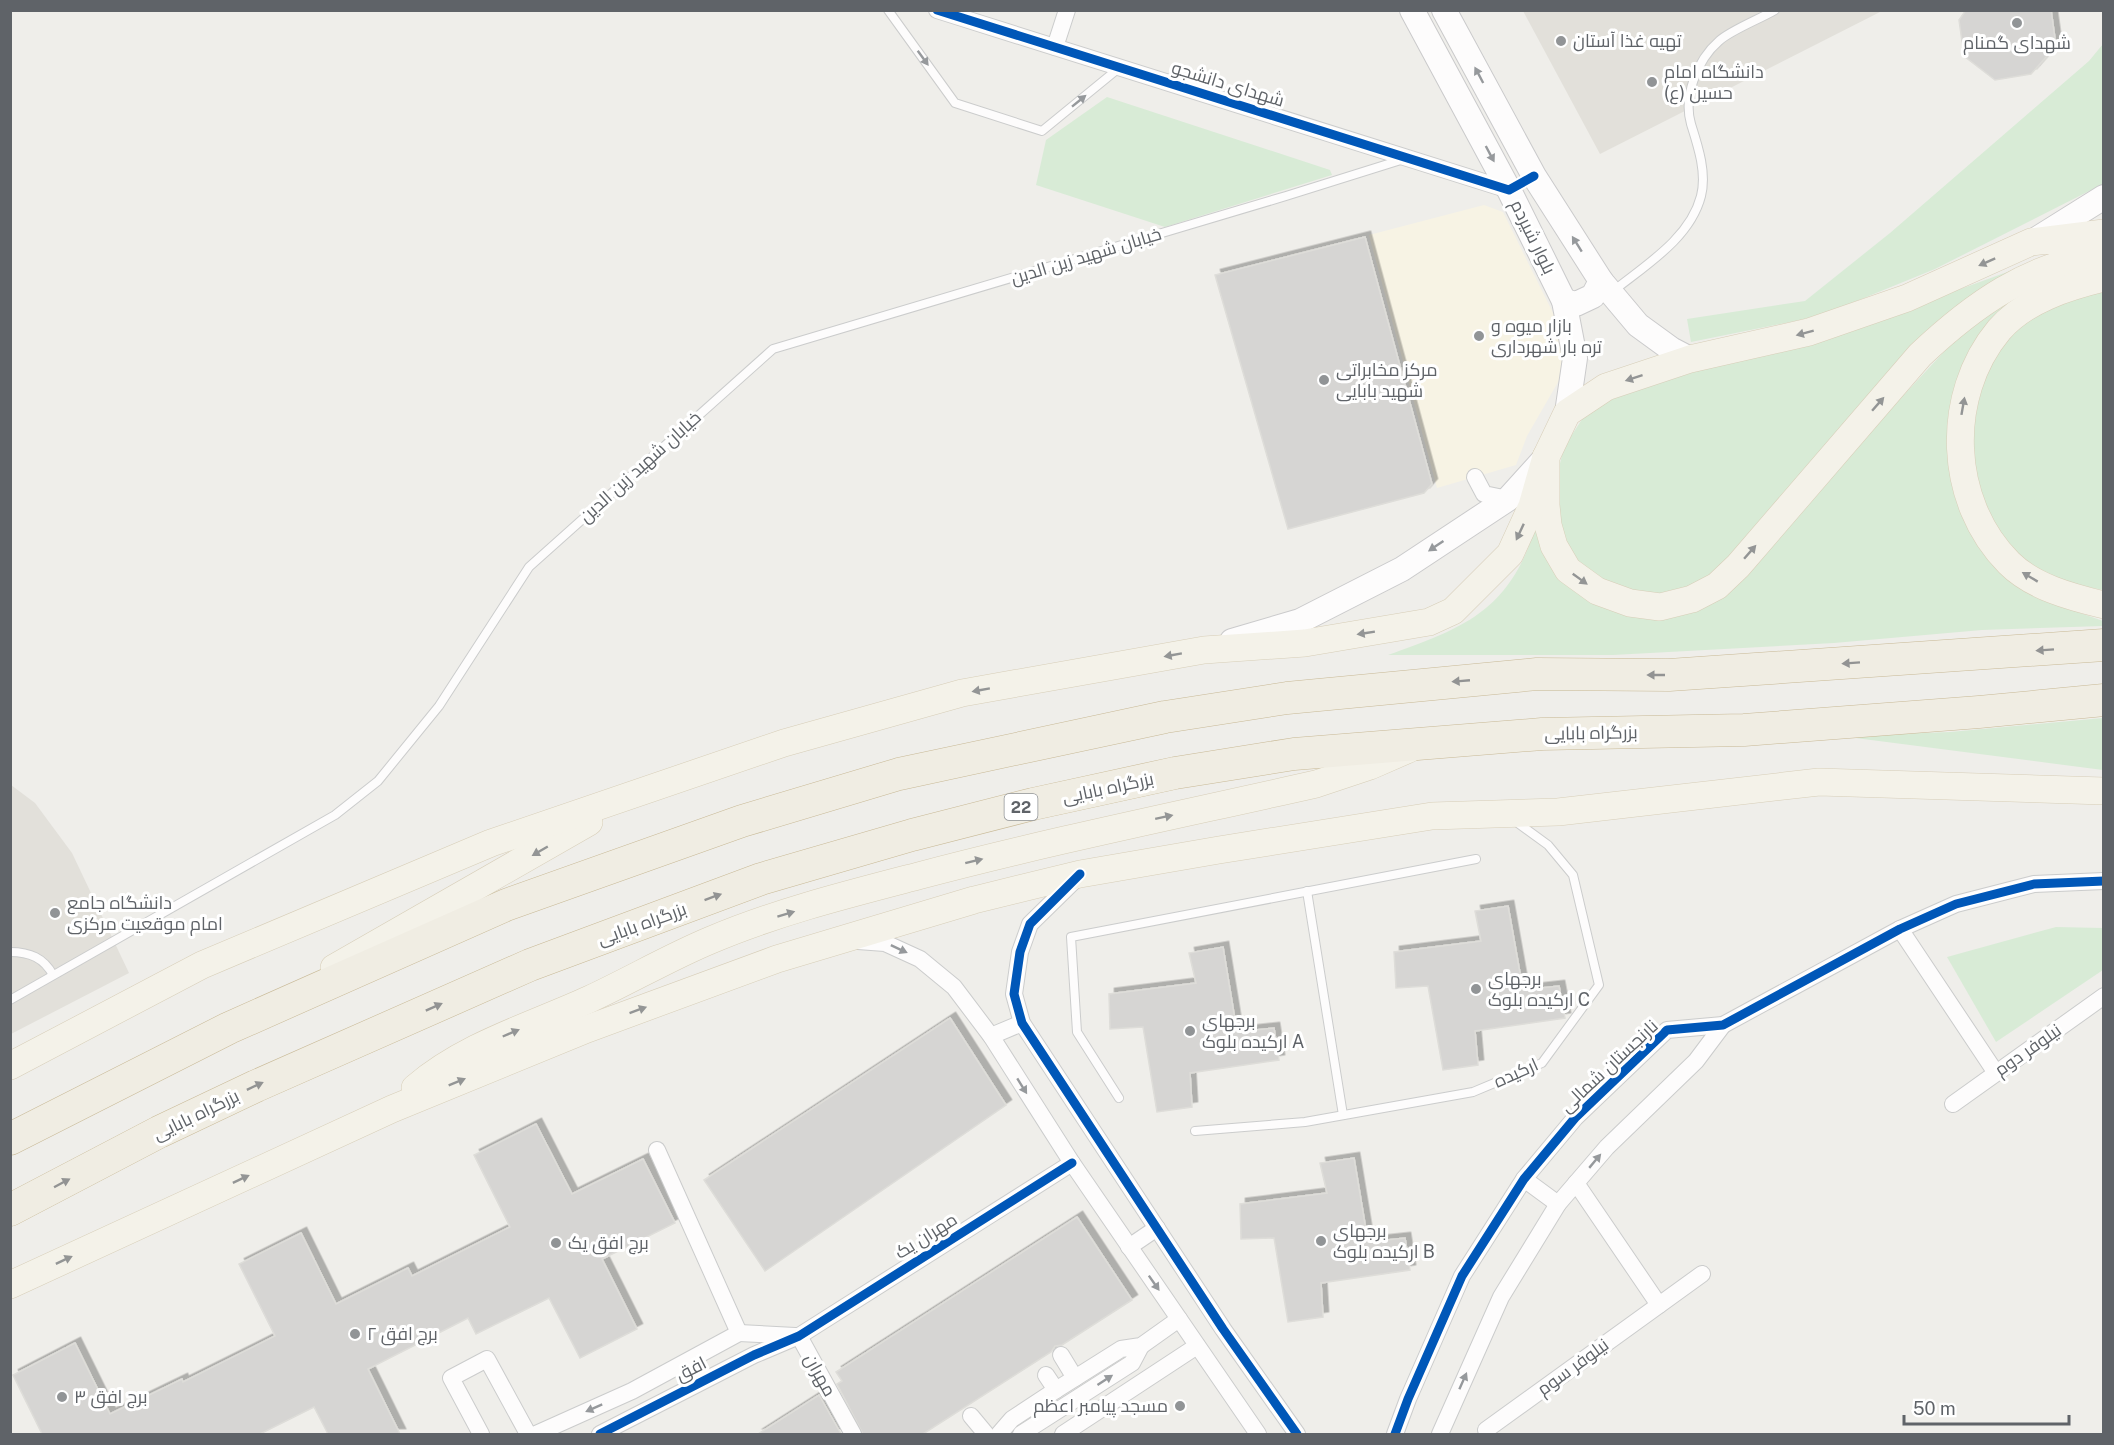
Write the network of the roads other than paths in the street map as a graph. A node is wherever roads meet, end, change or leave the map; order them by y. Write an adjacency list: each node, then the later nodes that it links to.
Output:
1 (888, 10): 8 (lane, one-way to 8)
2 (937, 10): 7 (street, شهدای دانشجو)
3 (1067, 10): 7 (street)
4 (1412, 10): 11 (main road, بلوار شیردم, one-way to 11)
5 (1444, 10): 10 (main road, بلوار شیردم, one-way to 5)
6 (1775, 10): 17 (lane)
7 (1055, 47): 8 (street, شهدای دانشجو)
8 (1119, 68): 9 (street, شهدای دانشجو)
9 (1407, 158): 11 (street, شهدای دانشجو); 39 (lane, خیابان شهید زین الدین)
10 (1534, 176): 11 (main road); 17 (main road, بلوار شیردم, one-way to 10)
11 (1509, 190): 18 (main road, بلوار شیردم)
12 (2103, 197): 14 (main road)
13 (2103, 233): 14 (main road)
14 (2031, 243): 19 (main road, one-way to 19)
15 (2103, 254): 21 (main road, one-way to 15)
16 (2103, 278): 24 (main road, one-way to 16)
17 (1605, 287): 18 (main road); 19 (main road, بلوار شیردم)
18 (1555, 300): 20 (main road, بلوار شیردم)
19 (1680, 354): 20 (main road, one-way to 20)
20 (1567, 413): 21 (main road)
21 (1546, 457): 23 (main road); 26 (main road, one-way to 26)
22 (1474, 477): 23 (street)
23 (1508, 499): 26 (main road, one-way to 26)
24 (2103, 605)
25 (2103, 645): 44 (highway, one-way to 44)
26 (1204, 650): 29 (main road, one-way to 29)
27 (2103, 700): 28 (highway, بزرگراه بابایی / 22)
28 (1418, 745): 50 (main road, one-way to 28); 59 (highway, بزرگراه بابایی / 22, one-way to 28)
29 (645, 790): 44 (main road, one-way to 44); 46 (main road)
30 (2103, 790): 31 (main road)
31 (1507, 815): 33 (main road); 51 (lane, ارکیده)
32 (1476, 859): 35 (lane)
33 (1080, 874): 37 (main road); 42 (street)
34 (2103, 881): 36 (street, نارنجستان شمالی)
35 (1307, 891): 48 (lane); 51 (lane)
36 (1900, 929): 43 (street, نارنجستان شمالی); 47 (street)
37 (842, 939): 45 (street, one-way to 45); 50 (main road, one-way to 37)
38 (10, 952): 39 (lane)
39 (53, 975): 41 (lane, خیابان شهید زین الدین)
40 (2103, 996): 47 (street, نیلوفر دوم)
41 (10, 1000)
42 (1022, 1023): 45 (street); 60 (street)
43 (1723, 1025): 56 (street, نارنجستان شمالی); 57 (street, نارنجستان شمالی, one-way to 43)
44 (229, 1028): 53 (highway)
45 (991, 1036): 55 (street, one-way to 55)
46 (10, 1065)
47 (1996, 1073): 49 (street, نیلوفر دوم)
48 (1119, 1098)
49 (1953, 1104)
50 (392, 1109): 63 (main road, one-way to 50)
51 (1343, 1115): 52 (lane, ارکیده)
52 (1195, 1131)
53 (10, 1138)
54 (657, 1150): 66 (street)
55 (1072, 1163): 61 (street); 67 (street, مهران یک)
56 (1524, 1179): 58 (street); 89 (street, نارنجستان شمالی)
57 (1576, 1183): 58 (street, نارنجستان شمالی); 64 (street)
58 (1558, 1204): 90 (street, نارنجستان شمالی, one-way to 58)
59 (10, 1210)
60 (1157, 1228): 61 (street); 88 (street)
61 (1129, 1246): 65 (street, one-way to 65)
62 (1702, 1274): 64 (street, نیلوفر سوم)
63 (10, 1285)
64 (1659, 1305): 77 (street, نیلوفر سوم)
65 (1179, 1319): 68 (street); 69 (street)
66 (739, 1333): 67 (street, مهران); 73 (street, افق)
67 (799, 1336): 75 (street, افق); 82 (street, مهران)
68 (1141, 1346): 72 (street); 74 (street, one-way to 68)
69 (1197, 1346): 86 (street); 87 (street)
70 (1061, 1355): 72 (street)
71 (1046, 1376): 72 (street)
72 (1065, 1385): 74 (street); 84 (street)
73 (632, 1391): 75 (street); 80 (street, افق, one-way to 80)
74 (1074, 1400): 85 (street)
75 (645, 1411): 81 (street, افق)
76 (971, 1416): 83 (street)
77 (1486, 1430)
78 (481, 1434): 79 (street)
79 (528, 1434)
80 (536, 1434)
81 (600, 1434)
82 (854, 1434)
83 (986, 1434)
84 (999, 1434)
85 (1021, 1434)
86 (1063, 1434)
87 (1258, 1434)
88 (1297, 1434)
89 (1395, 1434)
90 (1440, 1434)

